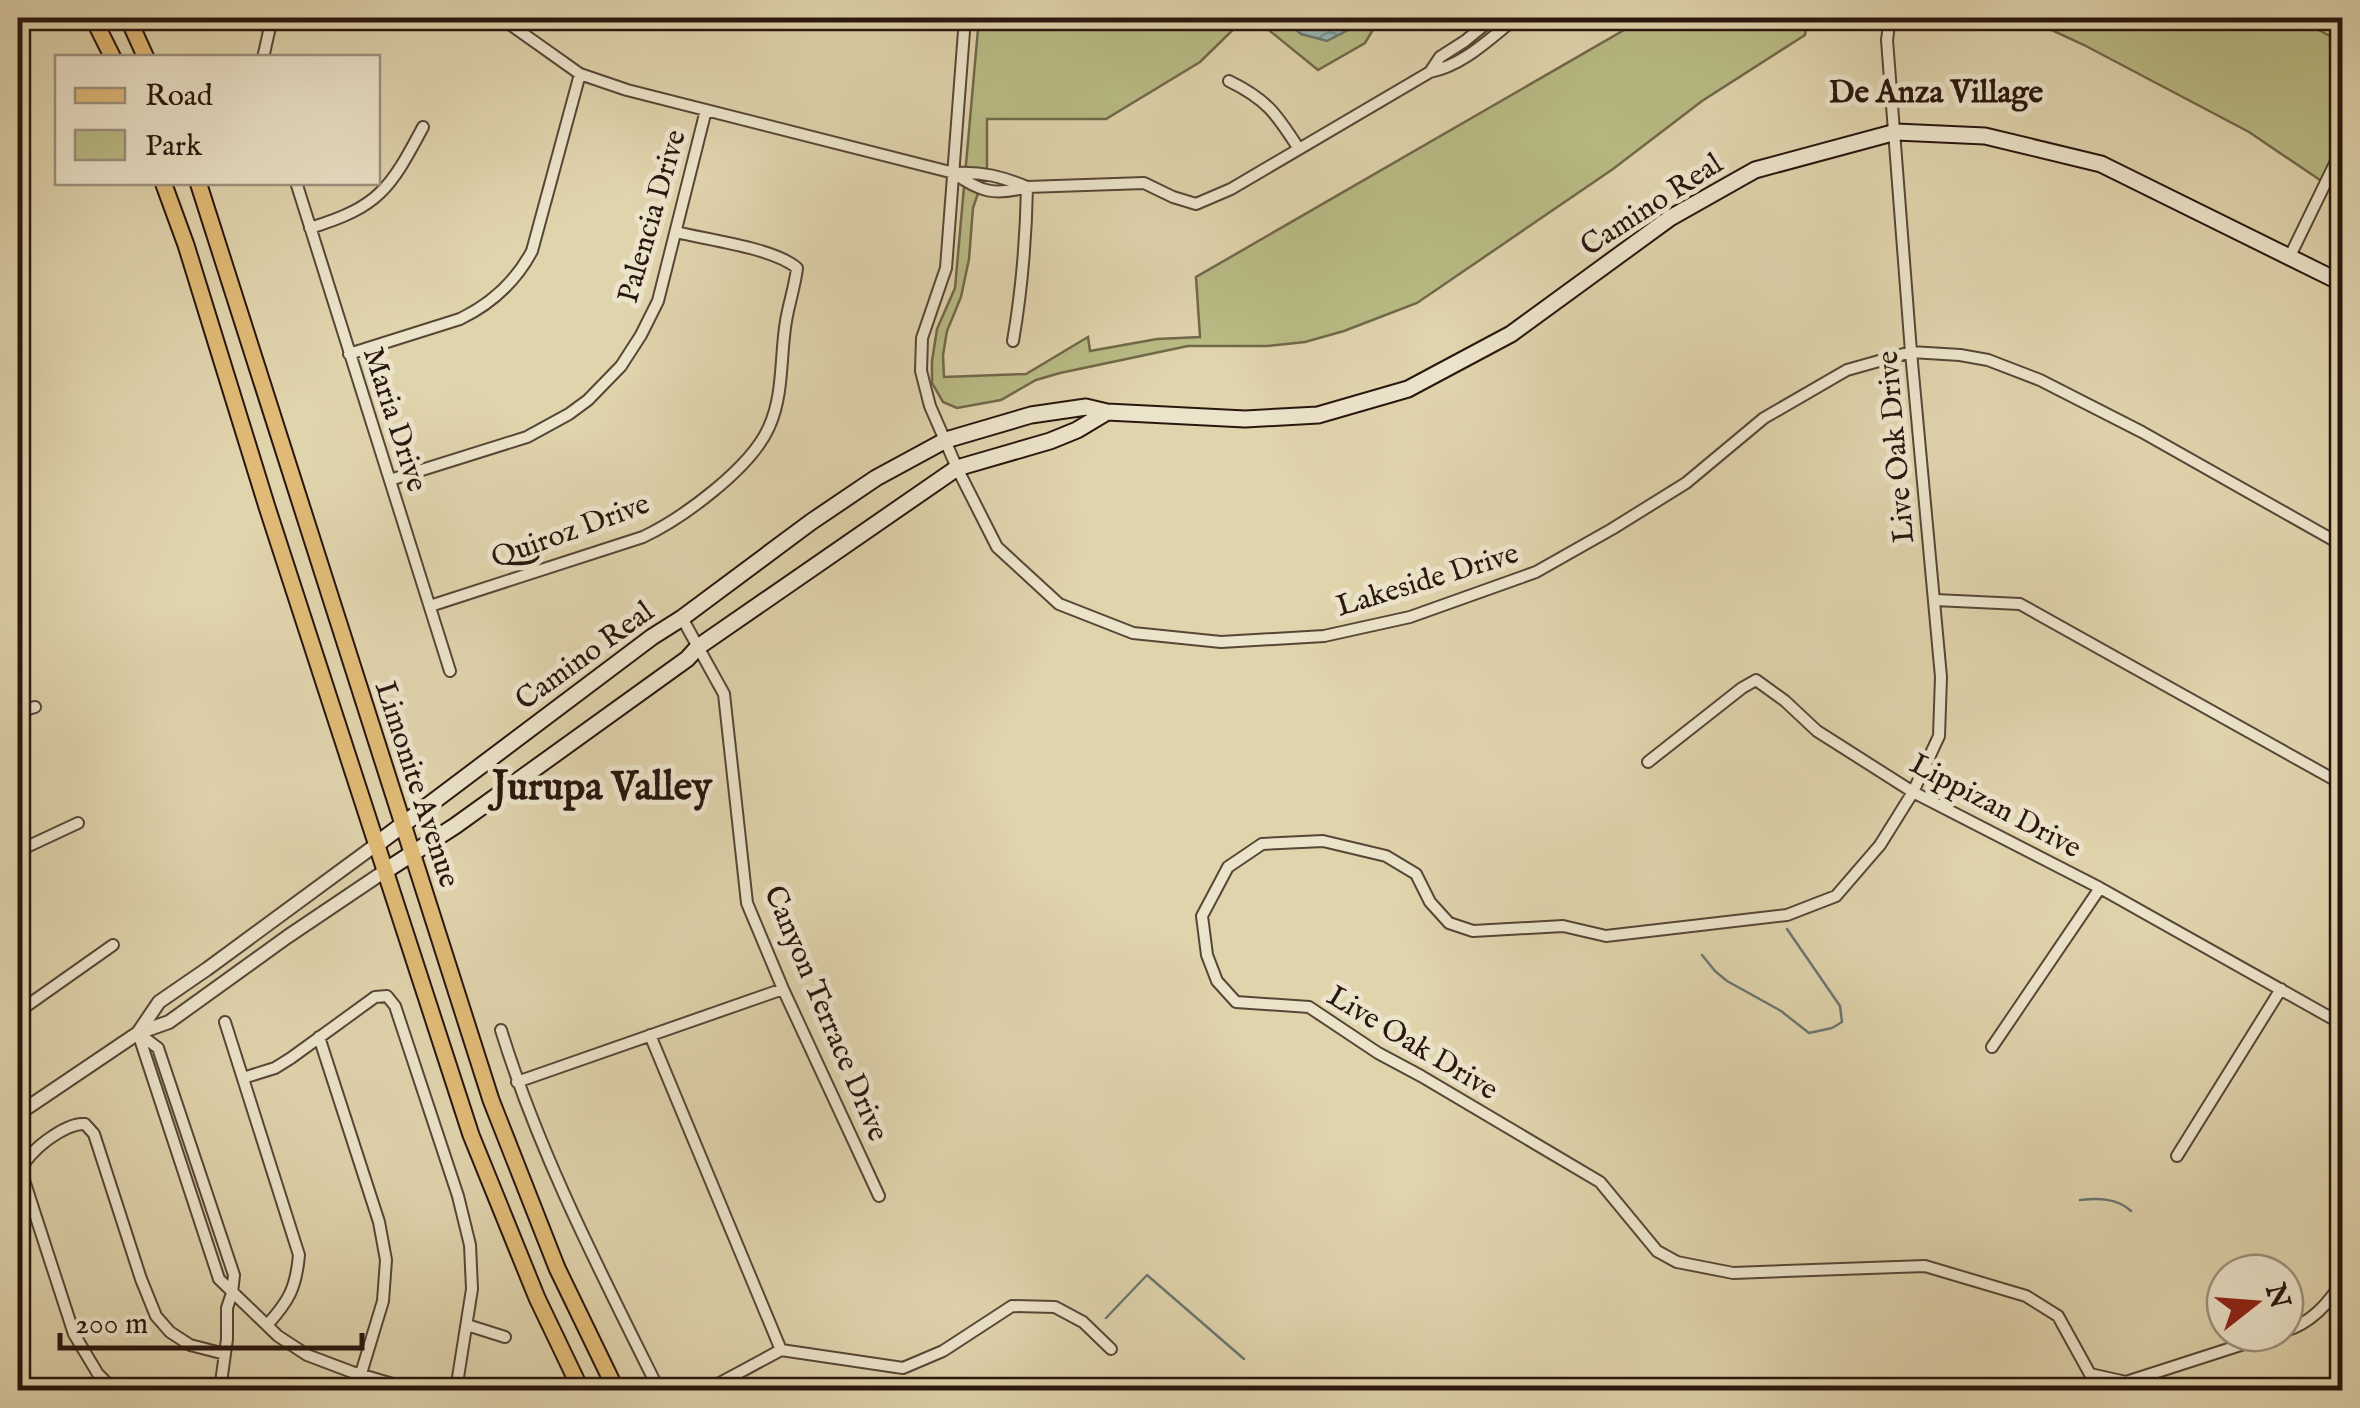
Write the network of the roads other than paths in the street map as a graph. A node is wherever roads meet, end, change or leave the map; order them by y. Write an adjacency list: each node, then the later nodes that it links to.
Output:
1 (93, 18): 9 (main road)
2 (128, 18): 10 (main road)
3 (272, 18): 11 (street)
4 (500, 18): 13 (street)
5 (964, 18): 20 (street, Lakeside Drive)
6 (1492, 18): 12 (street)
7 (1516, 18): 12 (street)
8 (1890, 18): 17 (street, Live Oak Drive)
9 (111, 55)
10 (145, 55)
11 (264, 55)
12 (1430, 72): 18 (street)
13 (580, 74): 15 (street); 33 (street)
14 (1229, 82): 18 (street)
15 (706, 110): 20 (street); 28 (street, Palencia Drive)
16 (423, 126): 27 (street)
17 (1896, 132): 29 (main road, Camino Real); 32 (street, Live Oak Drive); 34 (main road, Camino Real)
18 (1299, 149): 25 (street)
19 (2342, 149): 29 (street)
20 (954, 173): 21 (street); 26 (street); 35 (street, Lakeside Drive)
21 (998, 176): 25 (street); 26 (street)
22 (164, 185): 51 (main road, Limonite Avenue)
23 (199, 185): 50 (main road, Limonite Avenue)
24 (297, 185): 27 (street, Maria Drive)
25 (1027, 186): 26 (street); 31 (street)
26 (997, 191)
27 (310, 228): 33 (street, Maria Drive)
28 (676, 232): 37 (street, Palencia Drive); 40 (street, Quiroz Drive)
29 (2290, 256): 30 (main road, Camino Real)
30 (2342, 284)
31 (1013, 341)
32 (1911, 352): 36 (street, Lakeside Drive); 38 (street, Lakeside Drive); 39 (street, Live Oak Drive)
33 (349, 354): 37 (street, Maria Drive)
34 (1106, 412): 35 (main road, Camino Real); 36 (main road, Camino Real)
35 (946, 440): 36 (street, Lakeside Drive); 41 (main road, Camino Real)
36 (957, 468): 42 (main road, Camino Real)
37 (390, 480): 40 (street, Maria Drive)
38 (2342, 545)
39 (1935, 600): 47 (street); 48 (street, Live Oak Drive)
40 (430, 606): 43 (street, Maria Drive)
41 (682, 618): 42 (street, Canyon Terrace Drive); 50 (main road, Camino Real)
42 (698, 647): 53 (main road, Camino Real); 57 (street, Canyon Terrace Drive)
43 (450, 671)
44 (35, 707): 45 (street)
45 (18, 712)
46 (1648, 762): 48 (street, Lippizan Drive)
47 (2342, 784)
48 (1913, 792): 55 (street, Lippizan Drive); 80 (street, Live Oak Drive)
49 (78, 823): 52 (street)
50 (402, 827): 51 (main road, Camino Real); 53 (main road, Limonite Avenue)
51 (377, 844): 54 (main road, Limonite Avenue); 63 (street, Camino Real)
52 (18, 851)
53 (411, 855): 54 (main road, Camino Real); 91 (main road, Limonite Avenue)
54 (386, 872): 63 (street, Camino Real); 90 (main road, Limonite Avenue)
55 (2100, 888): 58 (street, Lippizan Drive); 66 (street)
56 (113, 946): 59 (street)
57 (783, 989): 64 (street); 71 (street, Canyon Terrace Drive)
58 (2280, 989): 61 (street, Lippizan Drive); 70 (street)
59 (18, 1012)
60 (224, 1022): 67 (street)
61 (2342, 1024)
62 (501, 1030): 68 (street)
63 (138, 1032): 69 (street, Camino Real); 73 (street)
64 (650, 1035): 68 (street); 79 (street)
65 (318, 1036): 67 (street); 75 (street); 83 (street)
66 (1992, 1048)
67 (242, 1078): 76 (street)
68 (517, 1082): 92 (street)
69 (18, 1114)
70 (2177, 1156)
71 (879, 1196)
72 (2342, 1282): 74 (street, Live Oak Drive)
73 (232, 1293): 76 (street); 81 (street)
74 (2305, 1323)
75 (468, 1325): 77 (street); 89 (street)
76 (266, 1326): 83 (street)
77 (506, 1337)
78 (1111, 1349): 79 (street)
79 (781, 1350): 93 (street)
80 (2216, 1353)
81 (226, 1354): 85 (street); 86 (street)
82 (18, 1372): 84 (street)
83 (360, 1374): 87 (street); 88 (street)
84 (24, 1390)
85 (114, 1390)
86 (220, 1390)
87 (356, 1390)
88 (412, 1390)
89 (456, 1390)
90 (580, 1390)
91 (616, 1390)
92 (659, 1390)
93 (707, 1390)

